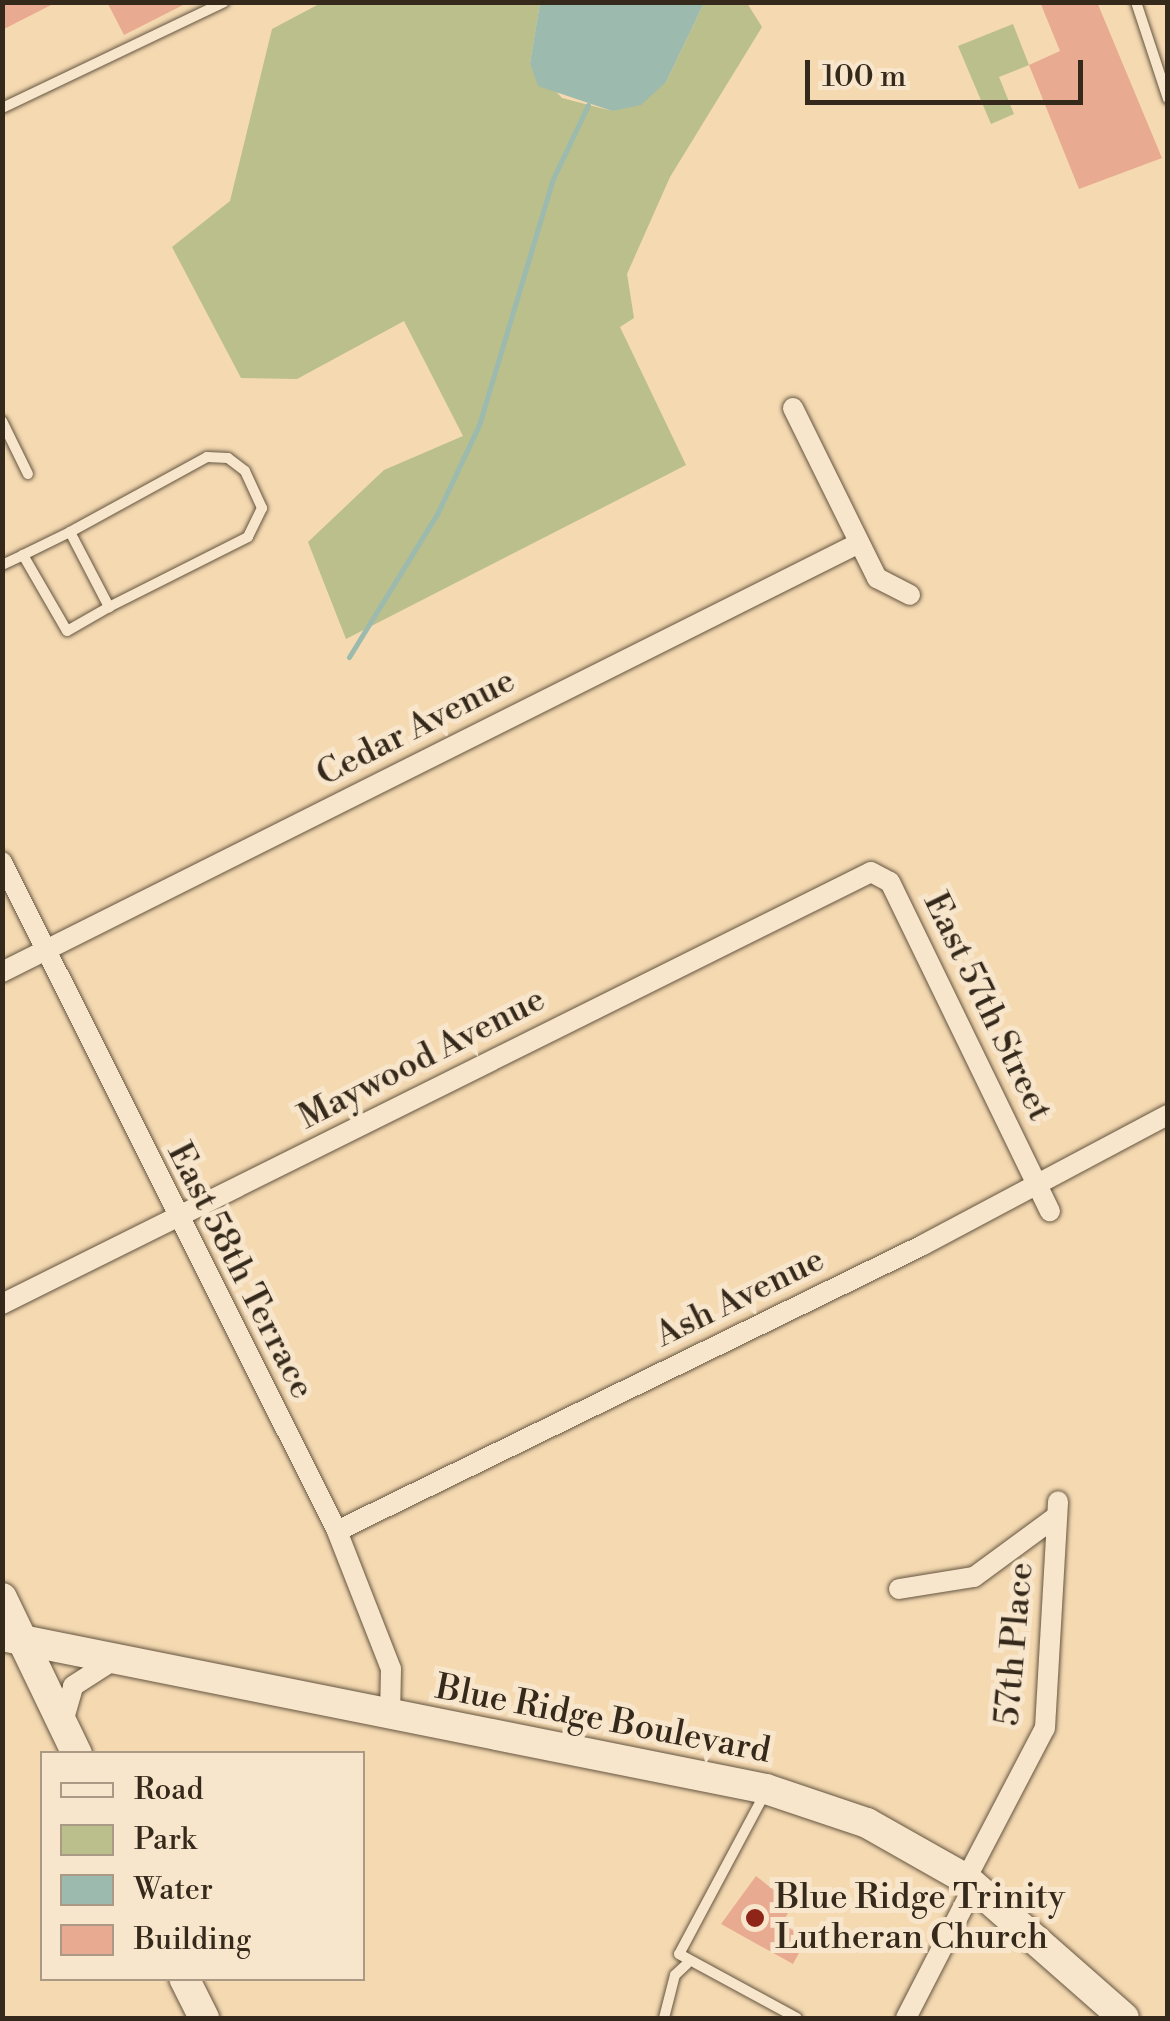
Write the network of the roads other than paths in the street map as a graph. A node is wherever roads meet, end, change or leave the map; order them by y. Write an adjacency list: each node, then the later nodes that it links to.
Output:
1 (224, 2): 4 (lane)
2 (1136, 2): 3 (lane)
3 (1168, 99)
4 (2, 108)
5 (793, 408): 9 (street)
6 (2, 421): 7 (lane)
7 (28, 474)
8 (70, 532): 10 (lane); 13 (lane); 13 (lane)
9 (859, 543): 12 (street); 16 (street, Cedar Avenue)
10 (23, 555): 11 (lane); 13 (lane)
11 (2, 566)
12 (910, 595)
13 (109, 608)
14 (2, 862): 16 (street, East 58th Terrace)
15 (870, 872): 19 (street, East 57th Street); 21 (street, Maywood Avenue)
16 (44, 950): 17 (street, Cedar Avenue); 21 (street, East 58th Terrace)
17 (2, 972)
18 (1168, 1114): 19 (street, Ash Avenue)
19 (1036, 1181): 20 (street, East 57th Street); 23 (street, Ash Avenue)
20 (1050, 1211)
21 (176, 1220): 22 (street, Maywood Avenue); 23 (street, East 58th Terrace)
22 (2, 1304)
23 (337, 1532): 28 (street, East 58th Terrace)
24 (899, 1589): 32 (street, 57th Place)
25 (2, 1598): 26 (street)
26 (12, 1638): 27 (street, Blue Ridge Boulevard); 29 (street)
27 (115, 1659): 28 (street, Blue Ridge Boulevard); 29 (street)
28 (390, 1716): 31 (street, Blue Ridge Boulevard)
29 (63, 1724): 30 (street)
30 (76, 1751)
31 (766, 1789): 32 (street, Blue Ridge Boulevard); 33 (lane)
32 (970, 1882): 38 (street, 57th Place); 39 (street, Blue Ridge Boulevard)
33 (687, 1964): 36 (lane); 37 (lane)
34 (185, 1981): 35 (street)
35 (203, 2018)
36 (664, 2018)
37 (796, 2018)
38 (906, 2018)
39 (1124, 2018)

